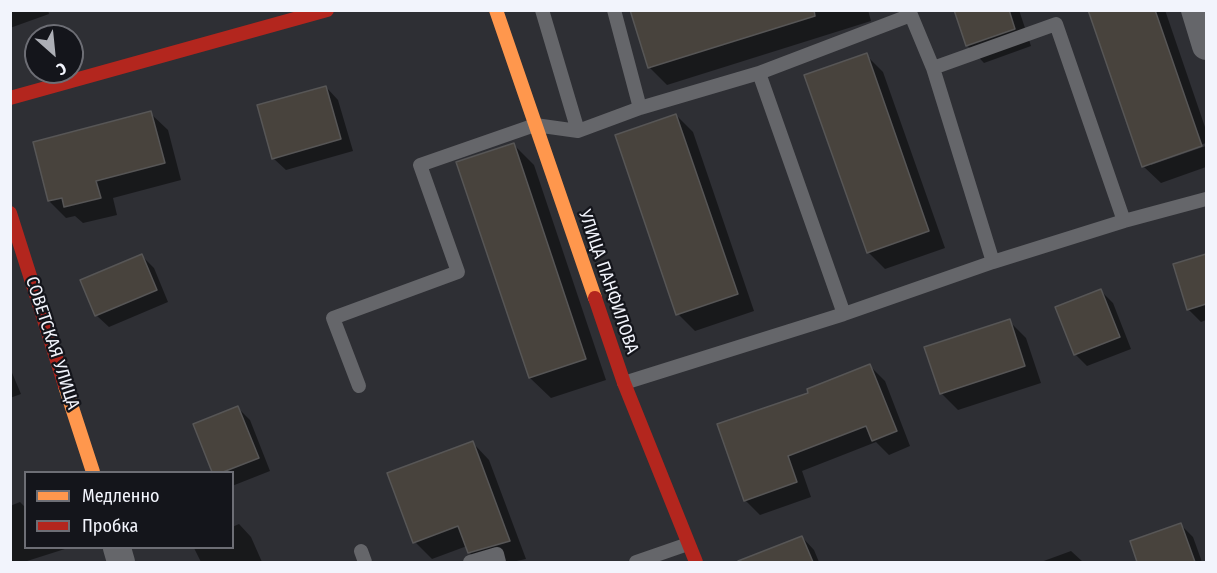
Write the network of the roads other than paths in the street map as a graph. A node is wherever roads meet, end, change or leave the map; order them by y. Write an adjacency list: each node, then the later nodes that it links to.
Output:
1 (327, 10): 10 (street)
2 (496, 10): 12 (street, УЛИЦА ПАНФИЛОВА)
3 (542, 10): 13 (lane)
4 (614, 10): 11 (lane)
5 (1195, 10): 7 (street)
6 (1056, 17): 8 (lane); 16 (lane)
7 (1206, 46)
8 (933, 68): 9 (lane); 17 (lane)
9 (759, 73): 11 (lane); 18 (lane)
10 (10, 98)
11 (640, 108): 13 (lane)
12 (535, 125): 13 (lane); 19 (street, УЛИЦА ПАНФИЛОВА); 20 (lane)
13 (578, 131)
14 (1206, 199): 16 (lane)
15 (10, 213): 21 (street, СОВЕТСКАЯ УЛИЦА)
16 (1124, 221): 17 (lane)
17 (993, 262): 18 (lane)
18 (844, 314): 19 (lane)
19 (624, 383): 22 (street, УЛИЦА ПАНФИЛОВА)
20 (359, 386)
21 (93, 471)
22 (688, 544): 25 (lane); 26 (street, УЛИЦА ПАНФИЛОВА)
23 (470, 562): 24 (lane)
24 (499, 562)
25 (636, 562)
26 (696, 562)

